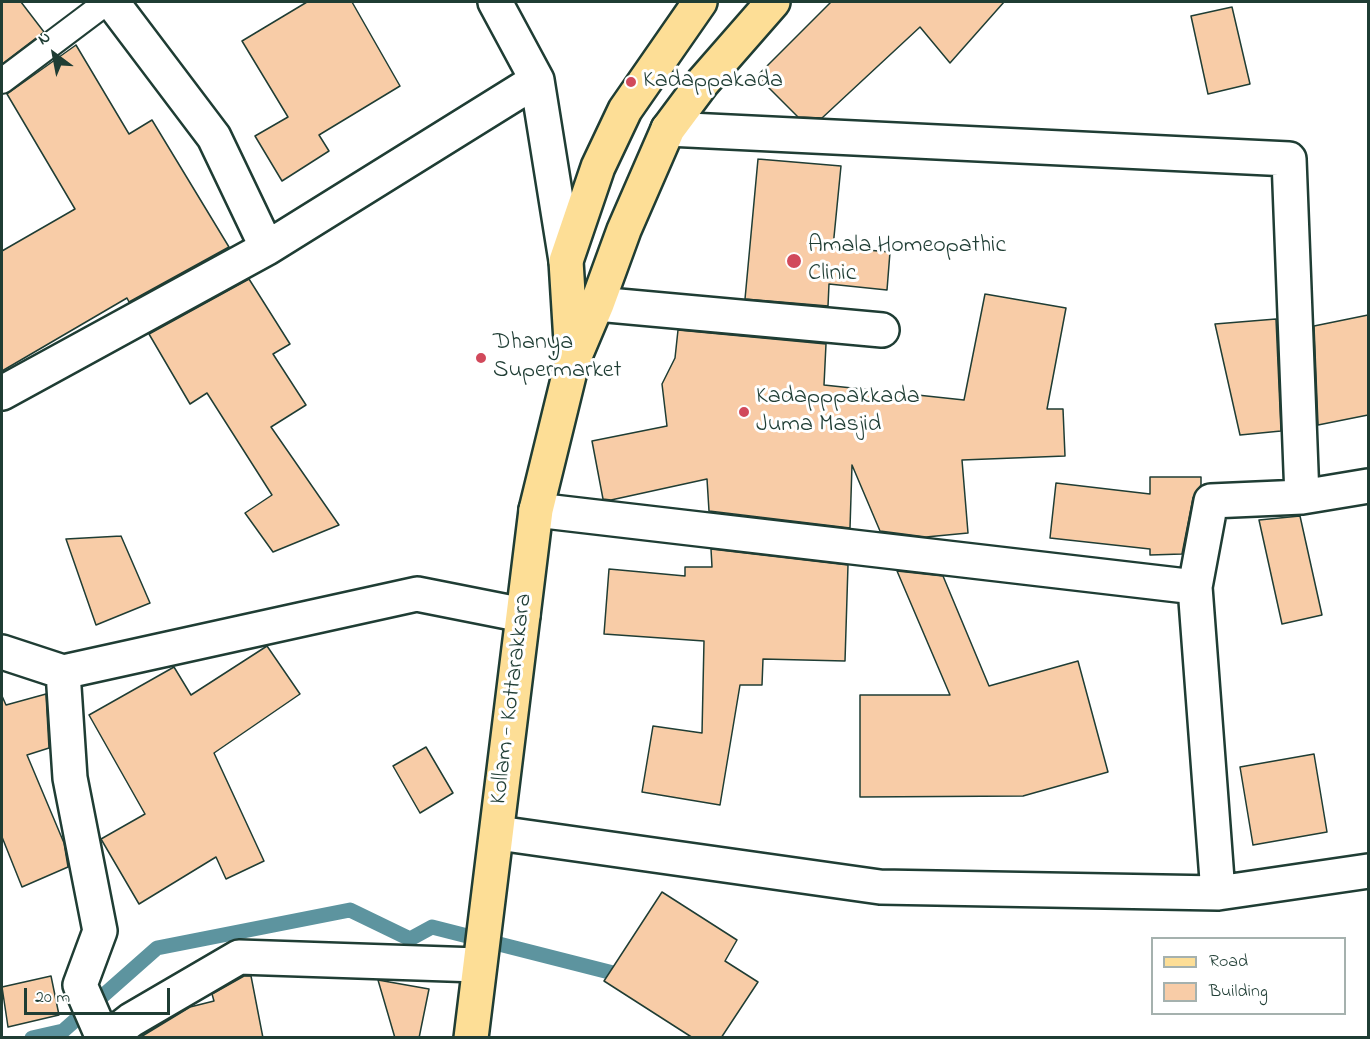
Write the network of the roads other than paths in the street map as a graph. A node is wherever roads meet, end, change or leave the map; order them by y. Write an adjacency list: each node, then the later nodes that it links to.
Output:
1 (108, 2): 7 (lane)
2 (112, 2): 9 (street)
3 (495, 2): 6 (street)
4 (700, 2): 10 (main road)
5 (773, 2): 8 (main road)
6 (537, 80): 9 (street); 10 (street)
7 (2, 81)
8 (668, 129): 11 (main road); 16 (street)
9 (267, 248): 14 (street)
10 (566, 261): 13 (main road)
11 (597, 304): 12 (street); 13 (main road)
12 (882, 330)
13 (572, 363): 17 (main road, Kollam - Kottarakkara)
14 (2, 393)
15 (1368, 486): 16 (street)
16 (1302, 497): 18 (street)
17 (536, 510): 18 (street); 19 (main road, Kollam - Kottarakkara)
18 (1195, 587): 24 (street)
19 (523, 615): 21 (street); 22 (main road, Kollam - Kottarakkara)
20 (2, 652): 21 (street)
21 (63, 672): 26 (street)
22 (498, 833): 24 (street); 25 (main road, Kollam - Kottarakkara)
23 (1368, 871): 24 (street)
24 (1218, 893)
25 (478, 965): 26 (street); 27 (main road, Kollam - Kottarakkara)
26 (114, 1031)
27 (471, 1038)

